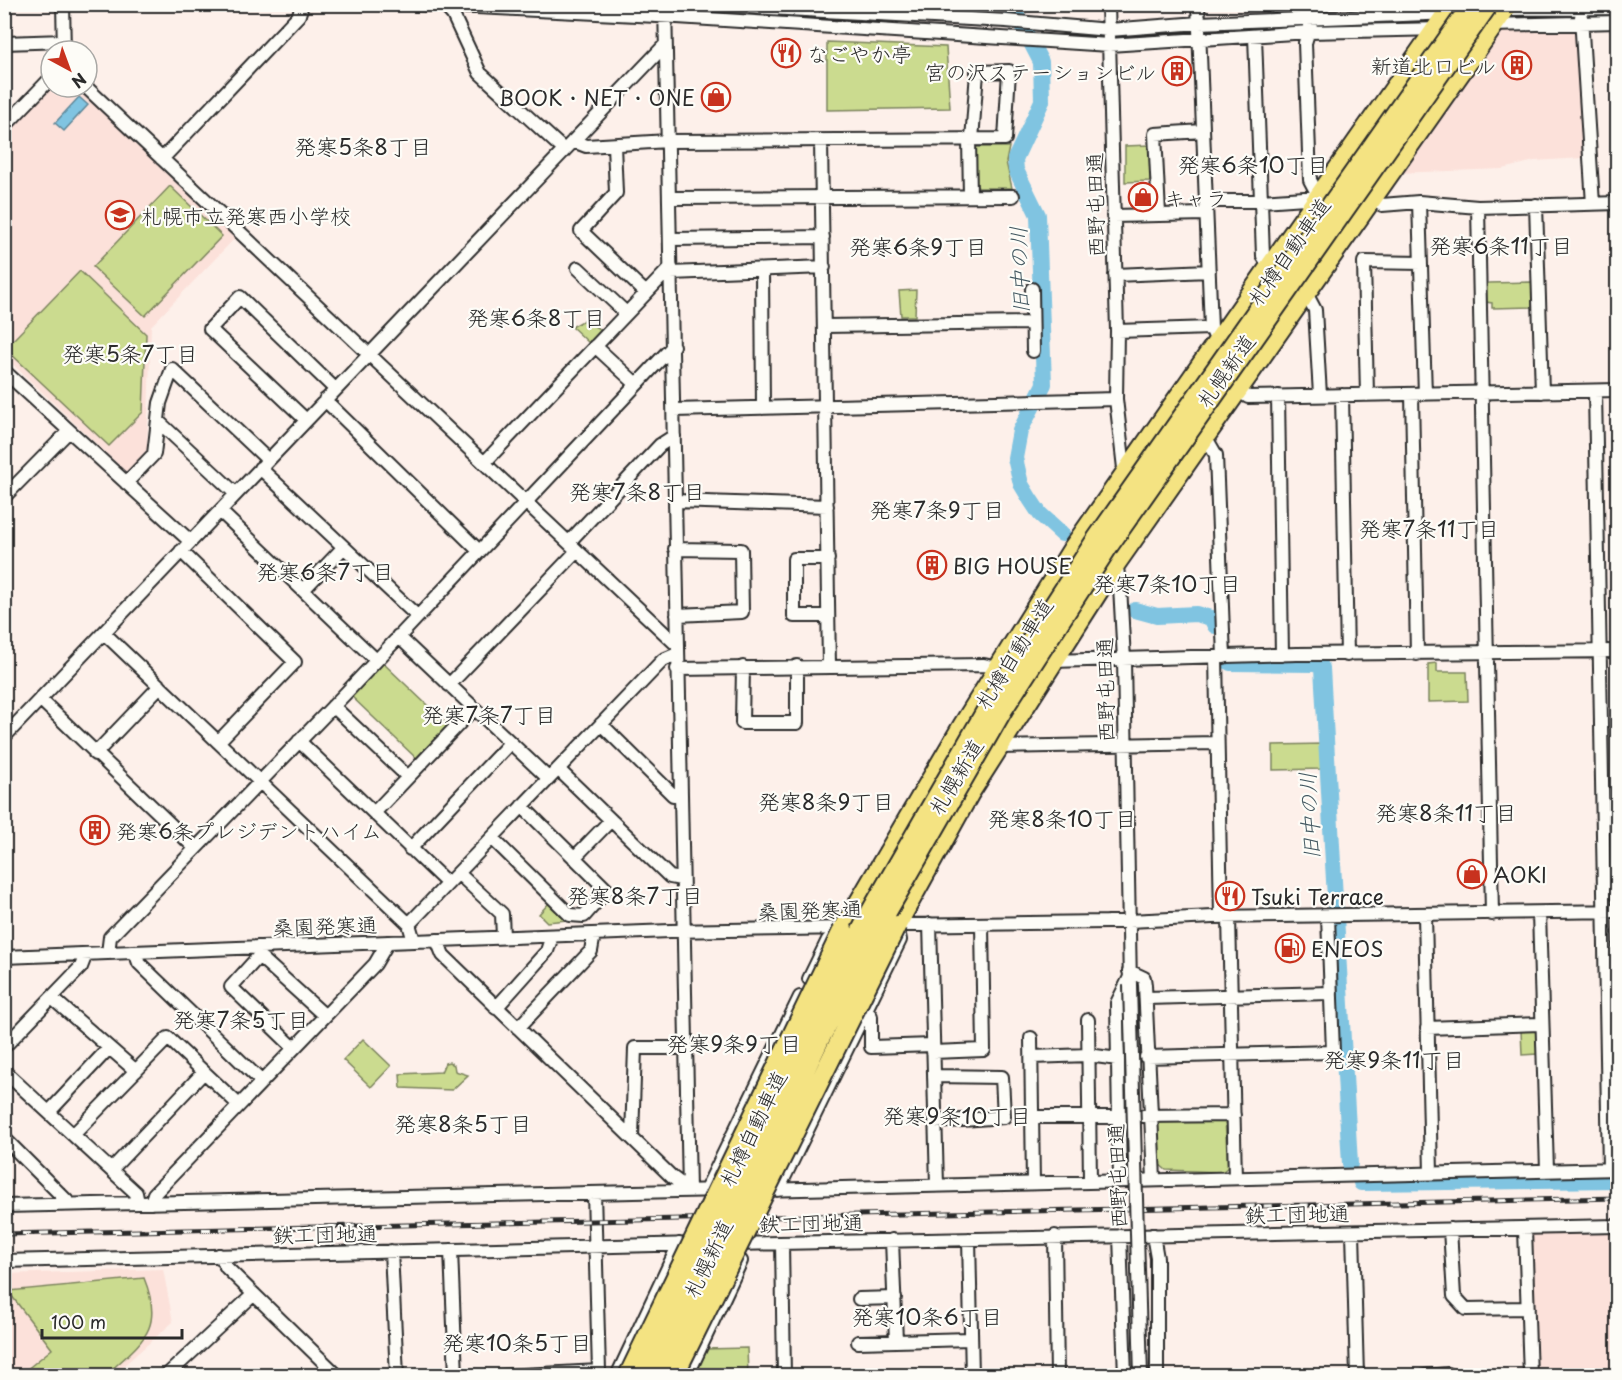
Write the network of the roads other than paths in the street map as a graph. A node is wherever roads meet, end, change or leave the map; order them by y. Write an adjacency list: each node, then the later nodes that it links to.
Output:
1 (63, 4): 24 (street)
2 (302, 4): 39 (street)
3 (415, 4): 9 (street)
4 (695, 4): 22 (street)
5 (1108, 4): 22 (street, 西野屯田通)
6 (1198, 4): 18 (street)
7 (1311, 4): 20 (street)
8 (1472, 4): 286 (highway, 札樽自動車道, bridge)
9 (443, 5): 15 (street); 38 (street)
10 (1501, 6): 11 (street); 14 (street); 19 (highway, 札幌新道); 287 (highway, 札樽自動車道, bridge)
11 (1581, 8): 12 (street); 16 (street)
12 (1617, 8)
13 (1422, 9): 14 (street); 20 (street)
14 (1450, 9): 21 (highway, 札幌新道)
15 (665, 11): 28 (street); 29 (street)
16 (1581, 22): 17 (street); 19 (street); 50 (street)
17 (1617, 22)
18 (1199, 23): 20 (street); 22 (street); 25 (street)
19 (1494, 25): 21 (street); 45 (highway, 札幌新道)
20 (1310, 26): 21 (street); 23 (street); 43 (street)
21 (1436, 29): 43 (highway, 札幌新道)
22 (1109, 30): 29 (street, 西野屯田通)
23 (1255, 36): 25 (street); 47 (street)
24 (64, 39)
25 (1199, 39): 29 (street); 33 (street)
26 (4, 43): 27 (street)
27 (39, 45)
28 (665, 45): 35 (street); 38 (street)
29 (1109, 45): 55 (street, 西野屯田通)
30 (39, 91): 32 (street)
31 (99, 99): 39 (street)
32 (4, 127)
33 (1203, 132): 46 (street); 53 (street)
34 (970, 140): 34 (street); 36 (street); 40 (street)
35 (668, 141): 36 (street); 37 (street); 44 (street)
36 (821, 141): 42 (street)
37 (614, 145): 38 (street); 67 (street)
38 (569, 146): 77 (street)
39 (162, 159): 77 (street)
40 (970, 196): 41 (street); 42 (street)
41 (1013, 196)
42 (822, 197): 44 (street); 56 (street)
43 (1319, 197): 47 (street); 61 (highway, 札幌新道)
44 (670, 198): 57 (street)
45 (1372, 199): 48 (street); 68 (highway, 札幌新道)
46 (1206, 201): 47 (street); 54 (street)
47 (1261, 201): 61 (street)
48 (1419, 202): 52 (street); 58 (street)
49 (1617, 203): 50 (street)
50 (1593, 204): 51 (street)
51 (1536, 205): 52 (street); 84 (street)
52 (1478, 207): 85 (street)
53 (1160, 214): 54 (street); 55 (street)
54 (1206, 214): 64 (street)
55 (1113, 216): 65 (street, 西野屯田通)
56 (823, 237): 57 (street); 60 (street)
57 (670, 239): 62 (street)
58 (1421, 263): 87 (street); 90 (street)
59 (578, 267): 69 (street)
60 (824, 267): 63 (street); 71 (street)
61 (1270, 267): 73 (highway, 札幌新道)
62 (671, 270): 63 (street); 67 (street); 75 (street)
63 (762, 270): 95 (street)
64 (1209, 271): 65 (street); 73 (street)
65 (1115, 275): 72 (street, 西野屯田通)
66 (1032, 289): 70 (street)
67 (645, 292): 69 (street)
68 (1306, 293): 81 (highway, 札幌新道); 88 (street)
69 (626, 313): 74 (street)
70 (1032, 323): 71 (street); 76 (street)
71 (825, 326): 94 (street)
72 (1117, 331): 73 (street); 92 (street, 西野屯田通)
73 (1214, 335): 81 (street); 104 (highway, 札幌新道)
74 (595, 346): 79 (street); 102 (street)
75 (673, 346): 79 (street); 96 (street)
76 (1033, 351)
77 (370, 355): 80 (street); 102 (street)
78 (4, 371): 99 (street)
79 (635, 383): 108 (street)
80 (335, 389): 93 (street); 97 (street)
81 (1238, 390): 91 (street); 101 (highway, 札幌新道)
82 (1617, 390): 83 (street)
83 (1595, 391): 84 (street); 127 (street)
84 (1542, 392): 85 (street)
85 (1484, 393): 87 (street); 129 (street)
86 (1412, 394): 87 (street); 90 (street); 130 (street)
87 (1425, 394)
88 (1320, 395): 89 (street); 91 (street)
89 (1342, 395): 90 (street); 132 (street)
90 (1367, 395)
91 (1278, 396): 131 (street)
92 (1116, 399): 94 (street); 104 (street, 西野屯田通)
93 (325, 400): 97 (street); 116 (street)
94 (825, 405): 95 (street); 110 (street)
95 (763, 408): 96 (street)
96 (674, 410): 100 (street)
97 (306, 420): 103 (street)
98 (158, 422): 103 (street); 105 (street); 106 (street)
99 (69, 431): 105 (street); 107 (street)
100 (674, 436): 109 (street); 113 (street)
101 (1205, 436): 119 (highway, 札幌新道); 133 (street)
102 (484, 463): 108 (street)
103 (264, 464): 106 (street); 114 (street)
104 (1125, 474): 119 (street, 西野屯田通); 140 (highway, 札幌新道)
105 (126, 483): 112 (street)
106 (236, 494): 111 (street)
107 (4, 498)
108 (524, 501): 113 (street); 116 (street)
109 (676, 501): 110 (street); 115 (street)
110 (827, 506): 118 (street)
111 (220, 511): 112 (street); 120 (street)
112 (190, 541): 117 (street)
113 (573, 546): 126 (street); 142 (street)
114 (343, 548): 120 (street); 122 (street)
115 (675, 549): 121 (street); 121 (street)
116 (478, 550): 122 (street)
117 (181, 551): 124 (street); 150 (street)
118 (828, 559): 123 (street); 123 (street)
119 (1116, 564): 135 (street, 西野屯田通); 136 (highway, 札幌新道)
120 (303, 590): 134 (street)
121 (676, 615): 126 (street)
122 (417, 616): 125 (street)
123 (828, 616): 138 (street)
124 (105, 634): 143 (street); 144 (street)
125 (398, 636): 134 (street); 142 (street)
126 (677, 650): 141 (street); 147 (street)
127 (1599, 651): 128 (street); 129 (street); 172 (street)
128 (1617, 651)
129 (1488, 653): 130 (street); 174 (street)
130 (1418, 654): 132 (street)
131 (1282, 655): 132 (street); 133 (street)
132 (1347, 655)
133 (1220, 657): 135 (street); 151 (street)
134 (376, 660): 145 (street)
135 (1124, 660): 136 (street); 153 (street, 西野屯田通)
136 (1052, 661): 154 (highway, 札幌新道)
137 (797, 666): 138 (street); 139 (street); 139 (street)
138 (829, 666): 140 (street)
139 (743, 667): 141 (street)
140 (998, 668): 183 (highway, 札幌新道)
141 (677, 669): 160 (street)
142 (449, 685): 146 (street)
143 (160, 686): 150 (street); 155 (street)
144 (40, 699): 148 (street); 155 (street)
145 (333, 706): 149 (street); 157 (street)
146 (473, 709): 152 (street); 157 (street)
147 (601, 724): 156 (street); 160 (street)
148 (6, 731)
149 (299, 741): 159 (street); 162 (street)
150 (218, 742): 159 (street)
151 (1217, 742): 153 (street); 176 (street)
152 (509, 744): 158 (street); 166 (street)
153 (1125, 744): 154 (street); 178 (street, 西野屯田通)
154 (998, 747): 181 (highway, 札幌新道)
155 (95, 754): 165 (street)
156 (558, 769): 158 (street); 163 (street)
157 (408, 777): 162 (street)
158 (548, 778): 161 (street)
159 (260, 781): 165 (street); 179 (street)
160 (680, 795): 169 (street)
161 (522, 806): 164 (street); 167 (street)
162 (374, 813): 166 (street)
163 (611, 820): 167 (street); 169 (street)
164 (492, 838): 167 (street); 168 (street)
165 (195, 848): 193 (street)
166 (411, 849): 170 (street)
167 (574, 858)
168 (458, 873): 170 (street); 187 (street)
169 (681, 879): 184 (street)
170 (447, 884): 179 (street)
171 (1617, 911): 172 (street, 桑園発寒通)
172 (1604, 912): 173 (street, 桑園発寒通); 219 (street)
173 (1539, 913): 174 (street, 桑園発寒通); 205 (street)
174 (1492, 914): 175 (street, 桑園発寒通)
175 (1425, 915): 177 (street, 桑園発寒通); 206 (street)
176 (1225, 917): 177 (street, 桑園発寒通); 178 (street, 桑園発寒通); 198 (street)
177 (1334, 917): 197 (street)
178 (1129, 921): 182 (street, 桑園発寒通); 196 (street, 西野屯田通)
179 (409, 924): 189 (street)
180 (930, 924): 181 (street, 桑園発寒通); 182 (street, 桑園発寒通); 213 (street)
181 (897, 925): 183 (street, 桑園発寒通); 202 (street); 288 (highway, 札幌新道, bridge)
182 (982, 925): 213 (street)
183 (843, 929): 184 (street, 桑園発寒通); 247 (street); 285 (highway, 札幌新道, bridge)
184 (683, 931): 185 (street, 桑園発寒通); 210 (street)
185 (594, 934): 186 (street, 桑園発寒通); 207 (street)
186 (552, 936): 187 (street, 桑園発寒通); 201 (street)
187 (503, 937): 188 (street, 桑園発寒通)
188 (436, 940): 189 (street, 桑園発寒通); 201 (street)
189 (414, 941): 190 (street, 桑園発寒通)
190 (388, 942): 191 (street, 桑園発寒通); 203 (street)
191 (259, 951): 192 (street, 桑園発寒通); 203 (street); 212 (street)
192 (135, 952): 193 (street, 桑園発寒通); 224 (street)
193 (108, 953): 194 (street, 桑園発寒通)
194 (86, 954): 195 (street, 桑園発寒通); 199 (street)
195 (4, 957)
196 (1130, 978): 200 (street); 218 (street); 294 (street, 西野屯田通, bridge)
197 (1331, 993): 198 (street); 214 (street)
198 (1231, 995): 200 (street); 214 (street)
199 (52, 998): 209 (street); 211 (street)
200 (1146, 998): 217 (street)
201 (496, 1008): 207 (street)
202 (866, 1010): 213 (street); 248 (street)
203 (325, 1016): 212 (street)
204 (1088, 1020): 215 (street)
205 (1541, 1024): 206 (street); 238 (street)
206 (1427, 1028): 239 (street)
207 (518, 1029): 234 (street)
208 (1030, 1038): 216 (street)
209 (4, 1047)
210 (687, 1047): 234 (street); 246 (street)
211 (110, 1048): 221 (street); 226 (street)
212 (294, 1048): 224 (street)
213 (933, 1048): 223 (street)
214 (1232, 1054): 217 (street); 227 (street)
215 (1088, 1055): 216 (street); 218 (street); 231 (street)
216 (1032, 1057): 229 (street)
217 (1146, 1057): 228 (street)
218 (1118, 1059): 230 (street)
219 (1612, 1069): 236 (street)
220 (4, 1071): 226 (street)
221 (136, 1071): 222 (street); 233 (street)
222 (204, 1072): 225 (street); 237 (street)
223 (934, 1076): 232 (street); 232 (street)
224 (262, 1082): 225 (street)
225 (240, 1105): 250 (street)
226 (49, 1112): 233 (street)
227 (1233, 1115): 228 (street); 240 (street)
228 (1149, 1116): 230 (street); 241 (street)
229 (1034, 1117): 231 (street); 244 (street)
230 (1119, 1118): 231 (street); 242 (street)
231 (1090, 1119): 243 (street)
232 (935, 1122): 245 (street)
233 (74, 1135): 237 (street)
234 (633, 1137): 246 (street)
235 (4, 1138): 251 (street)
236 (1613, 1169): 238 (street)
237 (111, 1170): 250 (street)
238 (1547, 1170): 239 (street)
239 (1431, 1173): 240 (street)
240 (1235, 1178): 241 (street)
241 (1154, 1179): 242 (street)
242 (1120, 1180): 243 (street)
243 (1090, 1181): 244 (street)
244 (1033, 1182): 245 (street)
245 (937, 1185): 248 (street)
246 (688, 1190): 247 (street); 249 (street)
247 (706, 1190): 248 (street)
248 (778, 1190)
249 (594, 1193): 250 (street); 265 (street)
250 (144, 1203): 251 (street)
251 (70, 1204): 252 (street)
252 (4, 1206)
253 (1617, 1226): 255 (street, 鉄工団地通)
254 (1450, 1229): 255 (street, 鉄工団地通); 256 (street, 鉄工団地通); 273 (street)
255 (1525, 1229): 273 (street)
256 (1353, 1232): 257 (street, 鉄工団地通); 296 (street)
257 (1153, 1235): 259 (street, 鉄工団地通); 295 (street)
258 (1055, 1236): 259 (street, 鉄工団地通); 260 (street, 鉄工団地通); 292 (street)
259 (1120, 1236): 293 (street)
260 (969, 1239): 261 (street, 鉄工団地通); 274 (street)
261 (892, 1240): 263 (street, 鉄工団地通); 271 (street)
262 (749, 1243): 263 (street, 鉄工団地通); 264 (street, 鉄工団地通); 289 (street)
263 (782, 1243): 290 (street)
264 (679, 1244): 265 (street, 鉄工団地通); 284 (street)
265 (595, 1246): 266 (street, 鉄工団地通); 277 (street)
266 (451, 1250): 267 (street, 鉄工団地通); 282 (street)
267 (391, 1251): 268 (street, 鉄工団地通); 281 (street)
268 (219, 1255): 269 (street, 鉄工団地通); 270 (street)
269 (4, 1260)
270 (254, 1294): 279 (street); 280 (street)
271 (895, 1298): 272 (street); 275 (street)
272 (860, 1299)
273 (1528, 1308): 298 (street)
274 (971, 1339): 275 (street); 291 (street)
275 (896, 1341): 276 (street)
276 (858, 1342)
277 (600, 1373): 283 (street)
278 (1448, 1374): 297 (street)
279 (166, 1376)
280 (338, 1376)
281 (397, 1376)
282 (456, 1376)
283 (504, 1376)
284 (617, 1376)
285 (628, 1376)
286 (643, 1376)
287 (659, 1376)
288 (674, 1376)
289 (687, 1376)
290 (784, 1376)
291 (972, 1376)
292 (1057, 1376)
293 (1125, 1376)
294 (1141, 1376)
295 (1157, 1376)
296 (1357, 1376)
297 (1425, 1376)
298 (1530, 1376)

